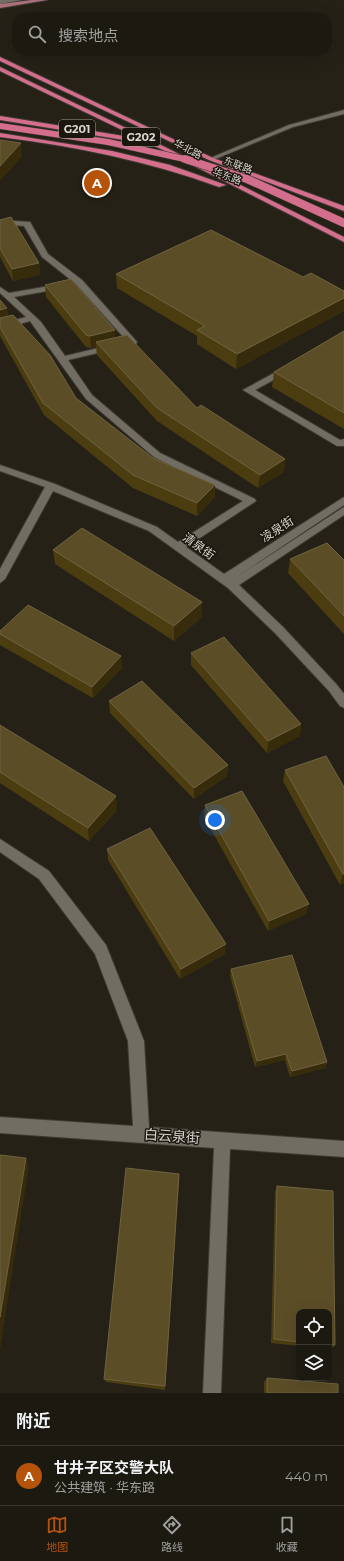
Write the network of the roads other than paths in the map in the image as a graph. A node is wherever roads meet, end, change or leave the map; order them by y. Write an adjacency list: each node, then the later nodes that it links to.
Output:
1 (19, 0): 3 (street)
2 (44, 0): 4 (main road)
3 (0, 2)
4 (0, 6)
5 (0, 59): 12 (highway, 华北路 / G202)
6 (0, 69): 11 (highway, 华北路 / G202)
7 (344, 112): 12 (street)
8 (0, 118): 11 (highway, G201)
9 (0, 126): 16 (highway, 东联路, bridge)
10 (0, 135): 13 (highway, 华东路 / G201)
11 (153, 143): 13 (highway, 华北路 / G202)
12 (211, 160): 14 (highway, 华北路)
13 (281, 209): 17 (highway, 华北路 / G201)
14 (344, 209)
15 (0, 222): 18 (street)
16 (344, 223)
17 (344, 240)
18 (79, 282): 20 (street); 23 (street)
19 (0, 289): 20 (street)
20 (7, 296): 21 (street)
21 (32, 318): 22 (street); 23 (street)
22 (0, 327)
23 (63, 359): 30 (street)
24 (296, 364): 25 (street)
25 (344, 442)
26 (0, 468): 27 (street, 清泉街)
27 (51, 486): 30 (street, 清泉街); 31 (street)
28 (344, 500): 32 (street, 凌泉街)
29 (344, 510): 32 (street, 凌泉街)
30 (178, 547): 32 (street, 清泉街)
31 (0, 579)
32 (228, 582): 33 (street, 清泉街)
33 (344, 703)
34 (0, 845): 36 (street)
35 (0, 1125): 36 (street, 白云泉街)
36 (141, 1134): 37 (street, 白云泉街)
37 (222, 1140): 38 (street, 白云泉街); 39 (street)
38 (344, 1149)
39 (212, 1393)

